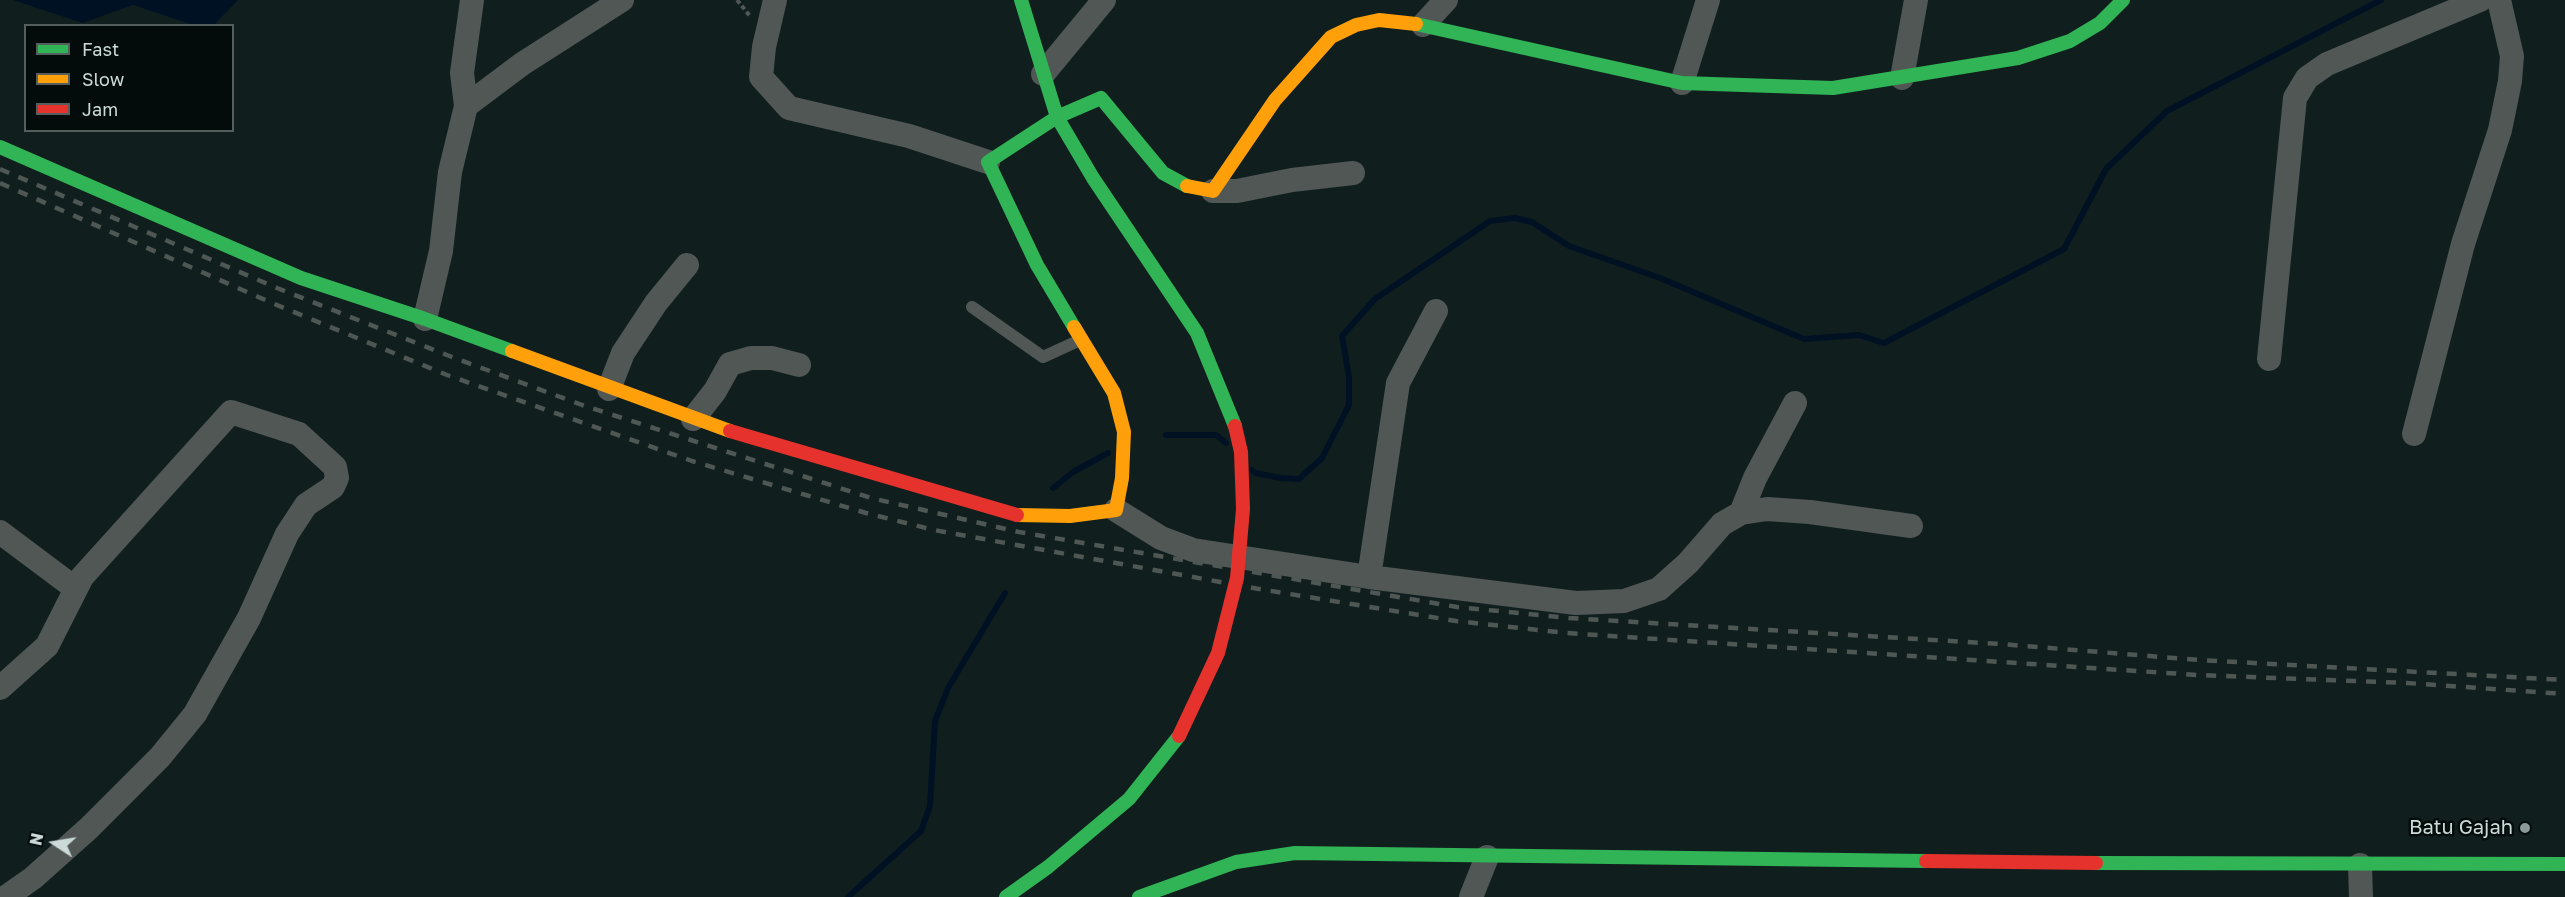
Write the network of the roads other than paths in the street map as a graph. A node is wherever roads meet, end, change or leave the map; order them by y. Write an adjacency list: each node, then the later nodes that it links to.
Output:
1 (472, 0): 16 (street)
2 (622, 0): 16 (street)
3 (775, 0): 19 (street)
4 (1021, 0): 13 (street)
5 (1104, 0): 13 (street)
6 (1446, 0): 12 (street)
7 (1708, 0): 15 (street)
8 (1916, 0): 14 (street)
9 (2123, 0): 14 (street)
10 (2480, 0): 27 (street)
11 (2499, 0): 32 (street)
12 (1423, 25): 15 (street); 21 (street)
13 (1043, 74): 17 (street)
14 (1902, 78): 15 (street)
15 (1682, 83)
16 (466, 106): 25 (street)
17 (1057, 117): 19 (street); 21 (street); 44 (street, bridge)
18 (0, 147): 25 (street)
19 (988, 162): 26 (street)
20 (1353, 173): 21 (street)
21 (1213, 191)
22 (687, 265): 29 (street)
23 (972, 307): 26 (lane)
24 (1436, 311): 37 (street)
25 (425, 319): 29 (street)
26 (1080, 340): 33 (street)
27 (2269, 359)
28 (799, 365): 31 (street)
29 (609, 389): 31 (street)
30 (1795, 403): 34 (street)
31 (693, 419): 33 (street)
32 (2414, 434)
33 (1116, 510): 37 (street)
34 (1741, 513): 35 (street); 37 (street)
35 (1911, 526)
36 (0, 532): 38 (street)
37 (1369, 577)
38 (76, 589): 39 (street); 43 (street)
39 (0, 688)
40 (1487, 857): 42 (street); 45 (street); 46 (street)
41 (2565, 864): 42 (street)
42 (2360, 866): 47 (street)
43 (6, 897)
44 (1006, 897)
45 (1139, 897)
46 (1471, 897)
47 (2361, 897)

